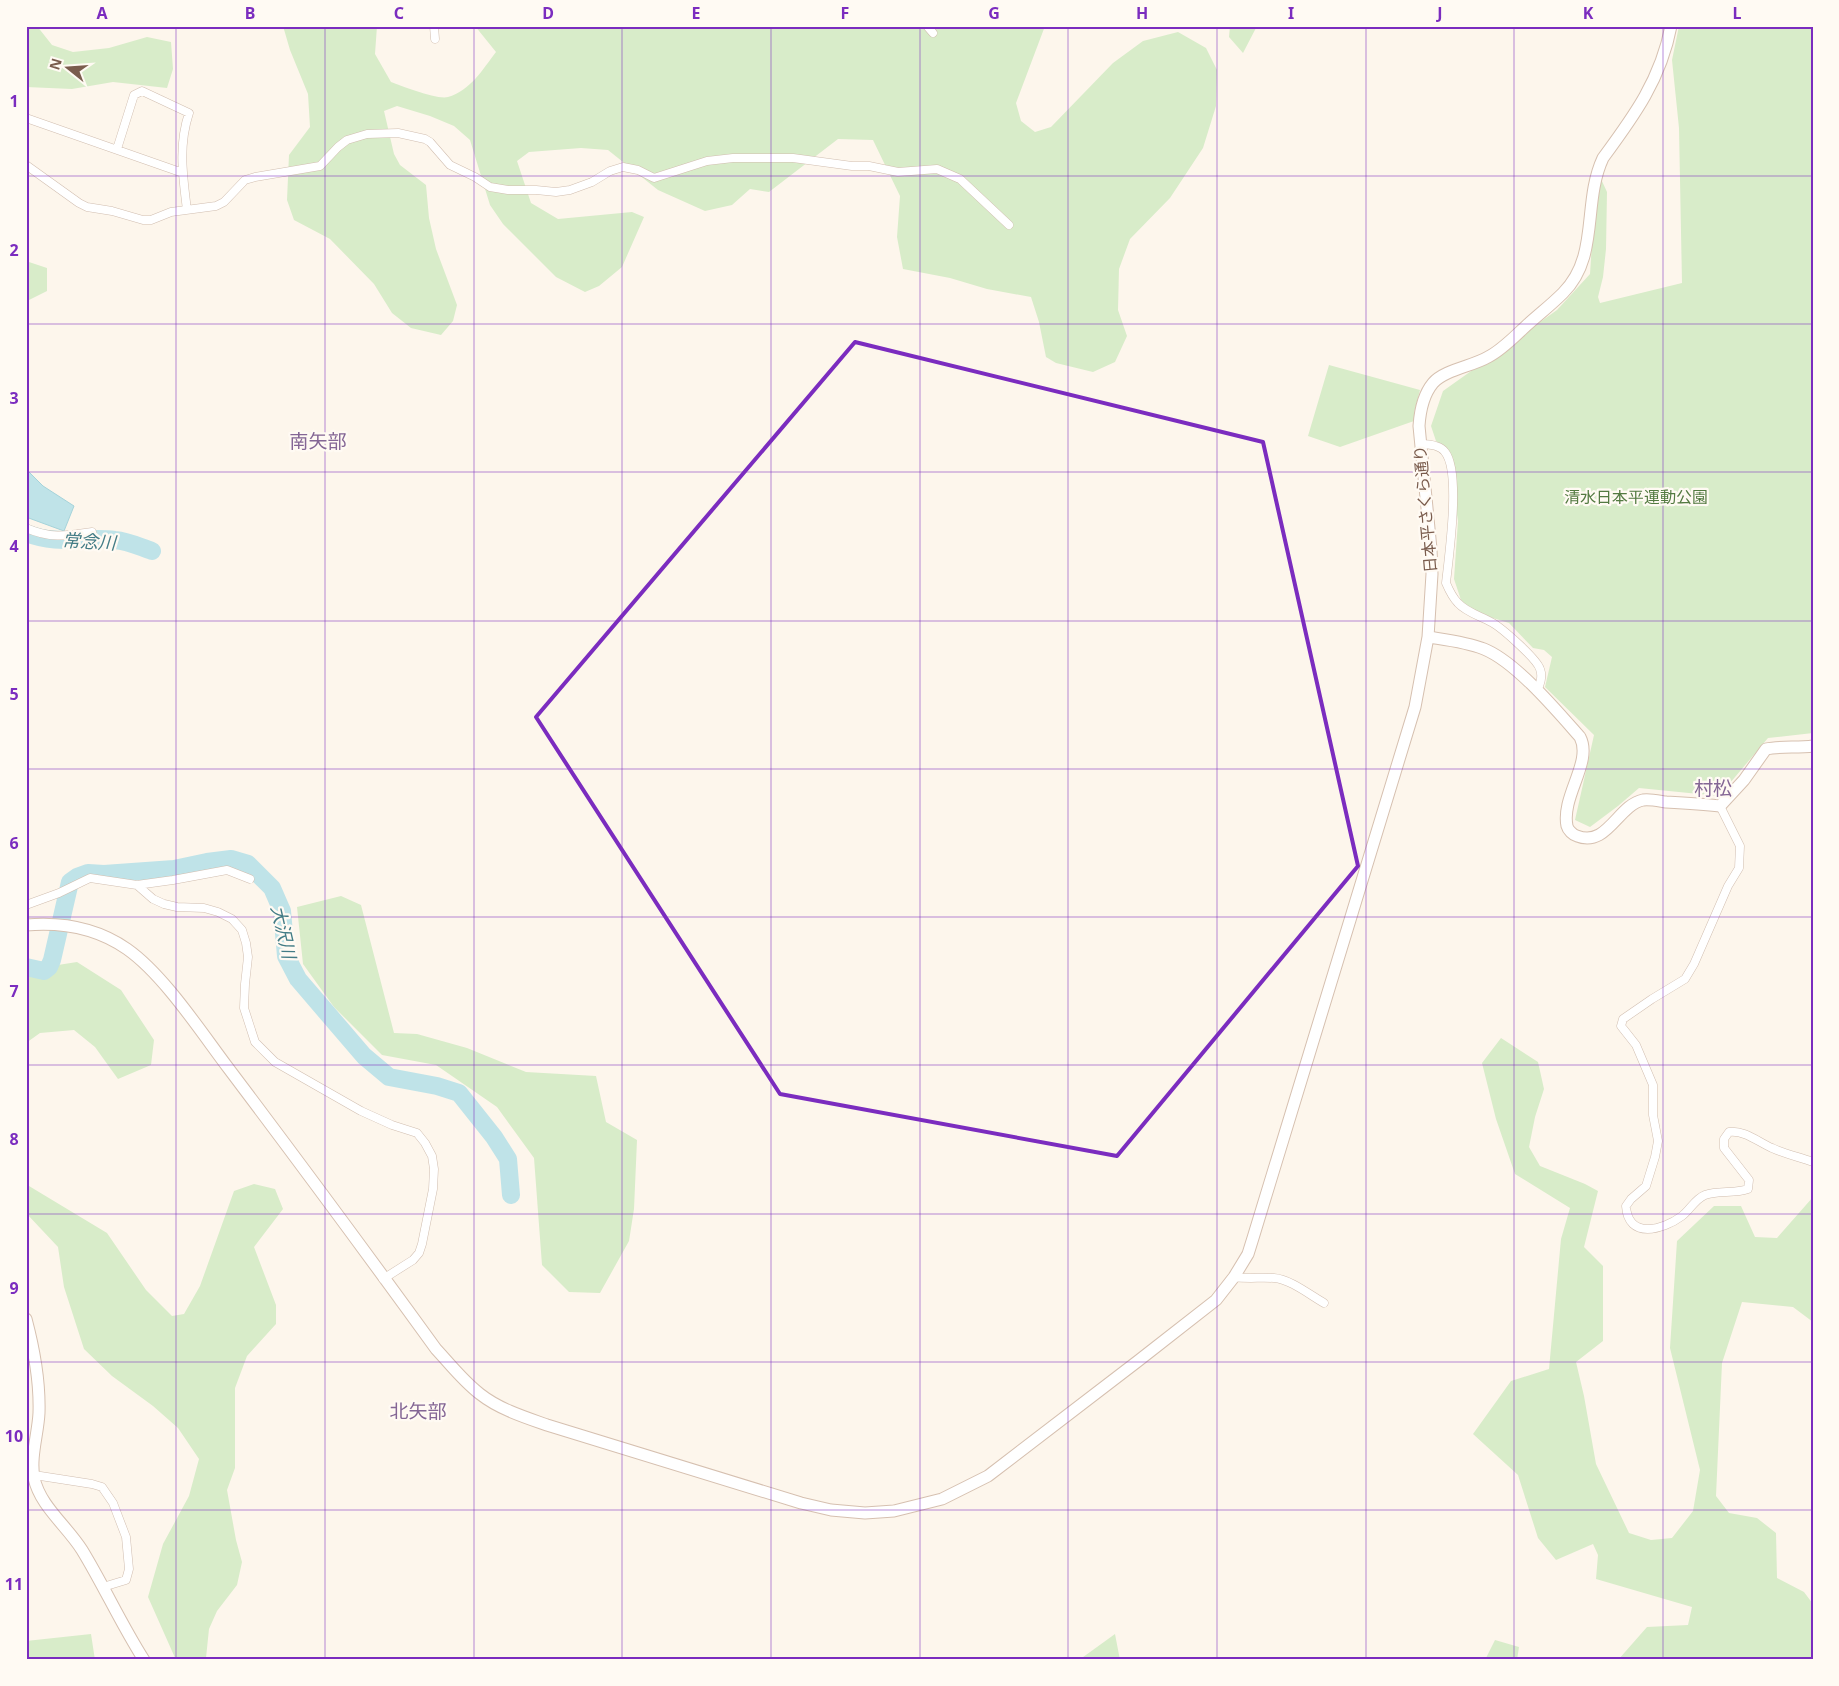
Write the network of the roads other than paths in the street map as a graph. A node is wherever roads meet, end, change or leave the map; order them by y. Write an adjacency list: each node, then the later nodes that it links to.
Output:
1 (434, 26): 5 (street)
2 (927, 26): 4 (street)
3 (1671, 26): 12 (street, 日本平さくら通り)
4 (933, 32)
5 (435, 38)
6 (26, 118): 7 (street)
7 (117, 149): 9 (street); 9 (street)
8 (26, 165): 10 (street)
9 (183, 173): 10 (street)
10 (186, 210): 11 (street)
11 (1009, 225)
12 (1420, 444): 15 (street, 日本平さくら通り); 16 (street)
13 (26, 528): 14 (street)
14 (92, 532)
15 (1428, 637): 16 (street); 24 (street, 日本平さくら通り)
16 (1537, 691): 18 (street)
17 (1813, 746): 18 (street)
18 (1720, 806): 23 (street)
19 (250, 879): 20 (street)
20 (137, 885): 21 (street); 25 (street)
21 (26, 905)
22 (26, 925): 25 (street, 日本平さくら通り)
23 (1813, 1162)
24 (1234, 1277): 25 (street, 日本平さくら通り); 26 (street)
25 (383, 1279)
26 (1324, 1303)
27 (26, 1319): 28 (street)
28 (34, 1475): 29 (street); 29 (street)
29 (103, 1587): 30 (street)
30 (144, 1660)

